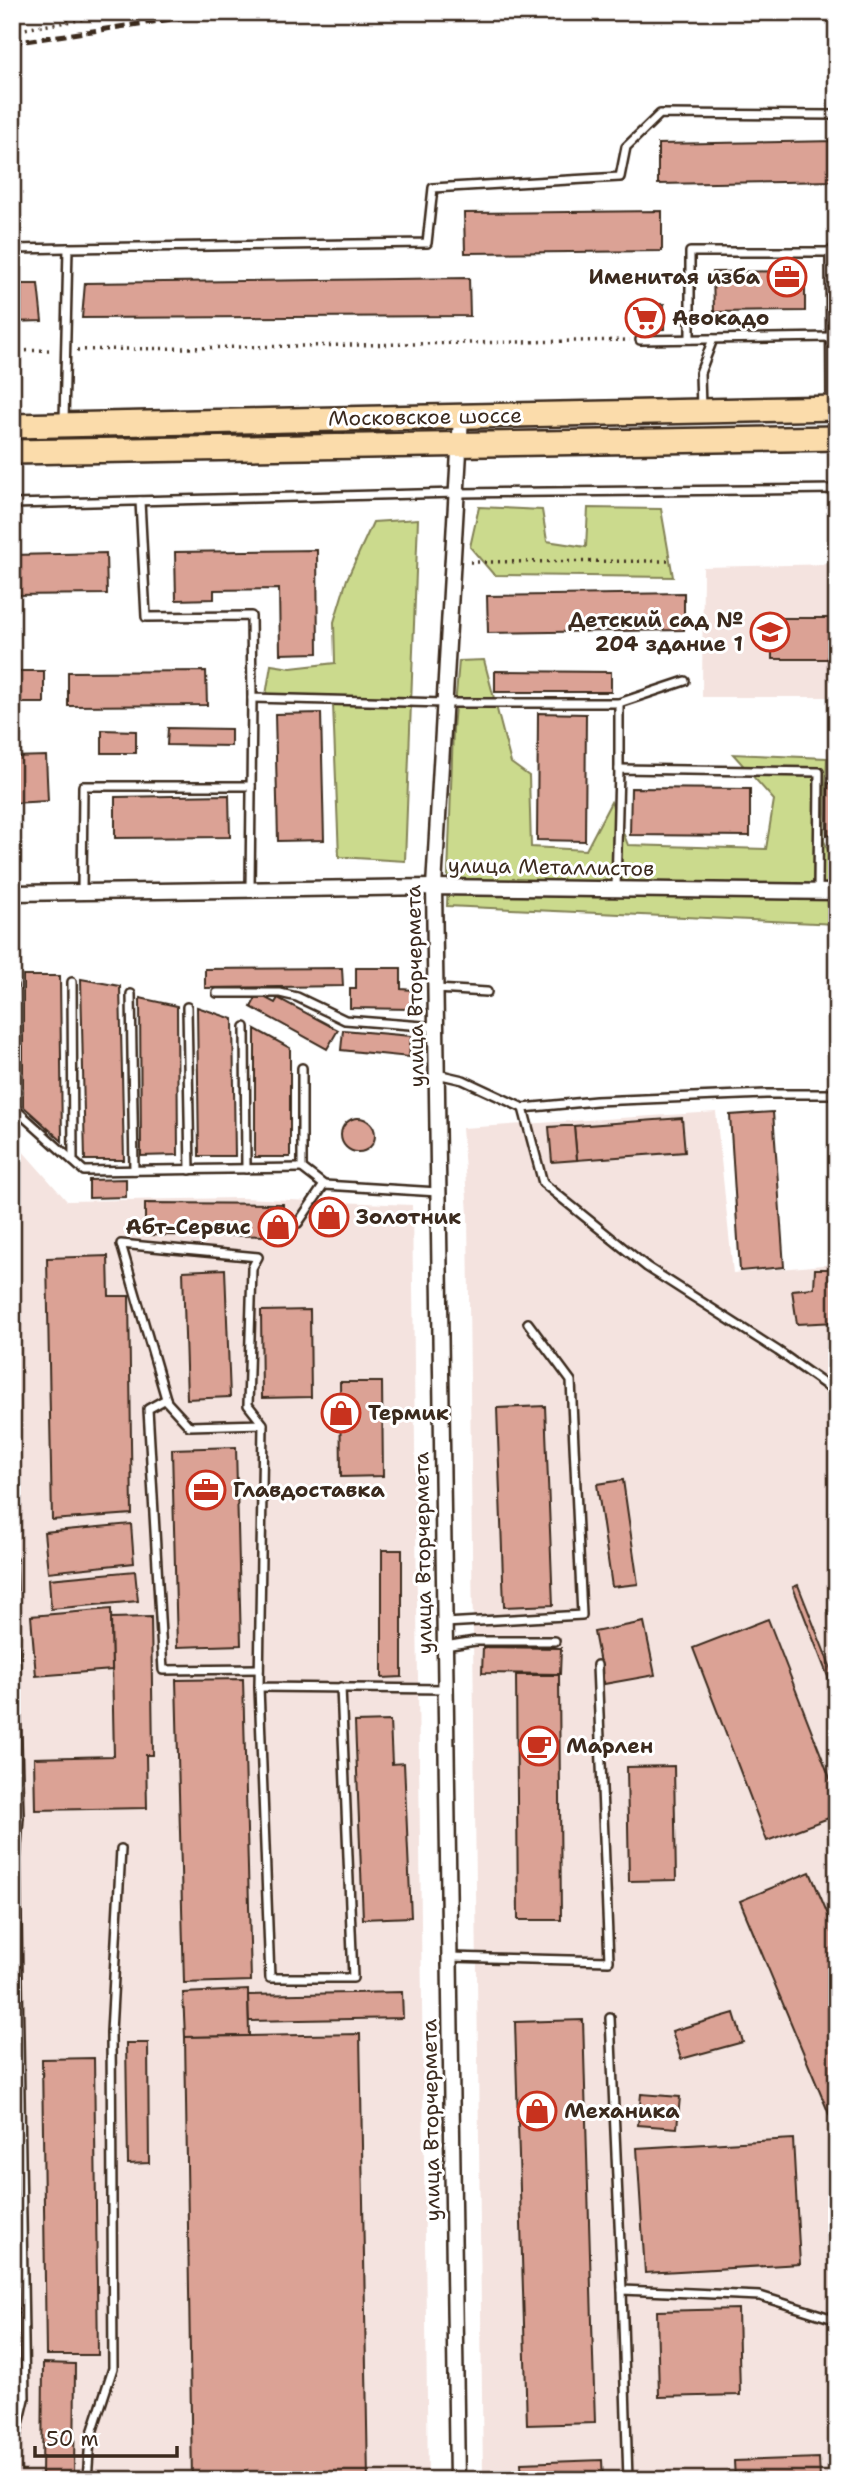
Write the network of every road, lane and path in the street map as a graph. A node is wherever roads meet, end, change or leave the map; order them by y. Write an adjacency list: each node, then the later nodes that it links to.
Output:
1 (127, 12): 2 (path)
2 (12, 31)
3 (837, 115): 5 (lane)
4 (837, 245): 7 (lane)
5 (68, 248): 6 (lane); 12 (lane)
6 (12, 249)
7 (830, 252): 8 (lane); 9 (lane)
8 (831, 337): 10 (lane); 14 (lane)
9 (690, 339): 10 (lane); 11 (lane)
10 (713, 339): 15 (lane)
11 (640, 340): 12 (path)
12 (66, 350): 13 (path); 17 (lane)
13 (12, 351)
14 (834, 408): 15 (main road, Московское шоссе)
15 (701, 411): 16 (main road, Московское шоссе)
16 (461, 417): 17 (main road, Московское шоссе); 20 (street, улица Вторчермета)
17 (64, 425): 18 (main road, Московское шоссе)
18 (12, 426)
19 (837, 439): 20 (main road, Московское шоссе)
20 (461, 445): 21 (main road, Московское шоссе); 23 (street, улица Вторчермета)
21 (12, 452)
22 (837, 489): 23 (lane)
23 (458, 493): 24 (lane); 27 (street, улица Вторчермета)
24 (140, 501): 25 (lane); 29 (lane)
25 (12, 503)
26 (669, 561): 27 (path)
27 (453, 562): 30 (street, улица Вторчермета)
28 (685, 681): 31 (lane)
29 (252, 698): 30 (lane); 33 (lane)
30 (445, 703): 31 (lane); 34 (street, улица Вторчермета)
31 (619, 703): 32 (lane)
32 (619, 769): 35 (lane); 38 (lane)
33 (251, 786): 36 (lane); 37 (lane)
34 (434, 887): 35 (street, улица Металлистов); 36 (street, улица Металлистов); 43 (street, улица Вторчермета)
35 (616, 888): 38 (street, улица Металлистов)
36 (250, 889): 37 (street, улица Металлистов)
37 (82, 892): 40 (street, улица Металлистов)
38 (818, 892): 39 (street, улица Металлистов)
39 (837, 892)
40 (12, 893)
41 (72, 982): 57 (lane)
42 (13, 986): 47 (lane)
43 (435, 989): 44 (lane); 50 (street, улица Вторчермета)
44 (487, 992)
45 (217, 993): 50 (lane)
46 (131, 994): 62 (lane)
47 (12, 1006)
48 (187, 1006): 61 (lane)
49 (245, 1027): 59 (lane)
50 (436, 1027): 52 (street, улица Вторчермета)
51 (302, 1068): 58 (lane)
52 (436, 1074): 55 (lane); 64 (street, улица Вторчермета)
53 (837, 1094): 55 (lane)
54 (12, 1106): 57 (lane)
55 (523, 1108): 67 (lane)
56 (837, 1160): 60 (lane)
57 (73, 1161): 62 (lane)
58 (302, 1168): 59 (lane); 63 (lane)
59 (246, 1169): 61 (lane)
60 (837, 1169)
61 (190, 1170): 62 (lane)
62 (134, 1171)
63 (324, 1185): 64 (lane); 65 (lane)
64 (438, 1192): 71 (street, улица Вторчермета)
65 (298, 1223)
66 (528, 1323): 71 (lane)
67 (837, 1393)
68 (166, 1399): 69 (lane); 69 (lane); 75 (lane)
69 (263, 1424): 75 (lane)
70 (12, 1560): 79 (lane)
71 (445, 1623): 73 (street, улица Вторчермета)
72 (555, 1641): 73 (lane)
73 (445, 1646): 78 (street, улица Вторчермета)
74 (597, 1665): 81 (lane)
75 (259, 1669): 76 (lane)
76 (259, 1687): 77 (lane); 77 (lane)
77 (341, 1688): 78 (lane)
78 (446, 1689): 81 (street, улица Вторчермета)
79 (15, 1816): 85 (lane)
80 (121, 1849): 86 (lane)
81 (450, 1957): 87 (street, улица Вторчермета)
82 (610, 2018): 83 (lane)
83 (622, 2290): 84 (lane); 88 (lane)
84 (837, 2320)
85 (12, 2439)
86 (87, 2480)
87 (457, 2480)
88 (628, 2480)

